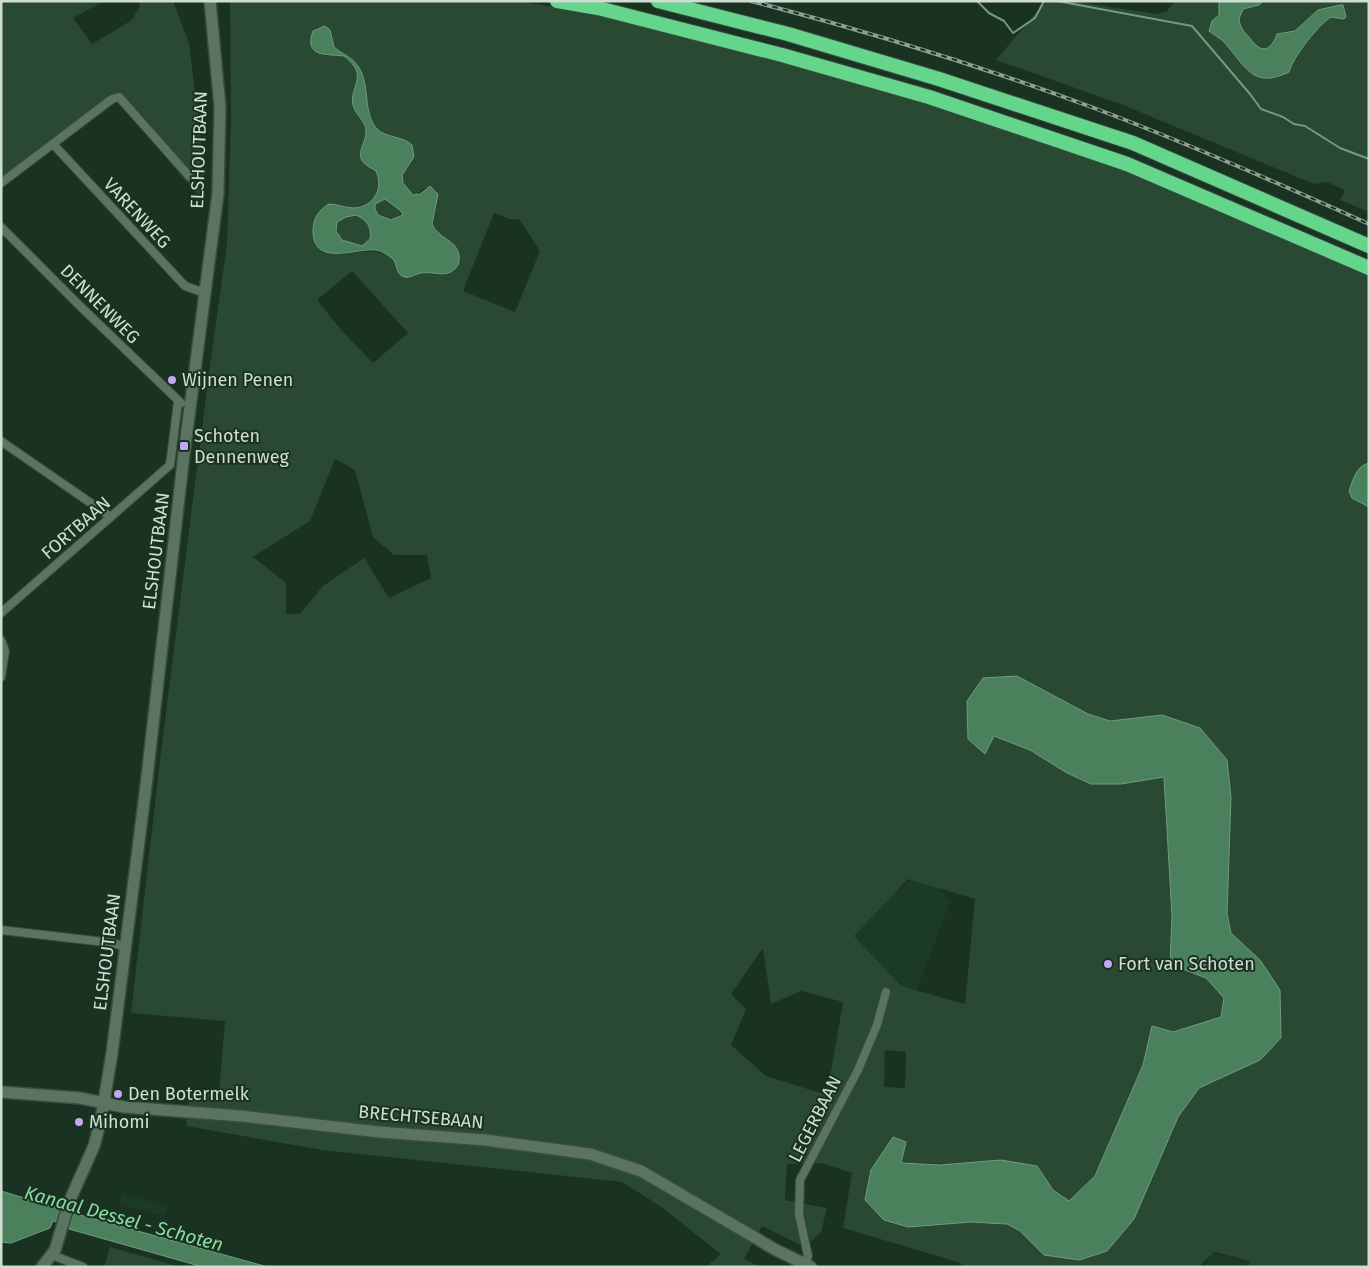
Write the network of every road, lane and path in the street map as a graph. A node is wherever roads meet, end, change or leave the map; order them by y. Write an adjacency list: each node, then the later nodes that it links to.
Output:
1 (210, 1): 10 (main road, ELSHOUTBAAN)
2 (557, 1): 9 (highway)
3 (658, 1): 8 (highway)
4 (53, 144): 5 (street); 6 (street); 10 (street, VARENWEG)
5 (189, 176)
6 (1, 183)
7 (1, 227): 11 (street, DENNENWEG)
8 (1369, 246)
9 (1369, 268)
10 (205, 293): 12 (main road, ELSHOUTBAAN)
11 (178, 402): 12 (street); 14 (street, FORTBAAN)
12 (190, 405): 19 (main road, ELSHOUTBAAN)
13 (1, 441): 14 (street)
14 (111, 517): 15 (street, FORTBAAN)
15 (1, 613)
16 (1, 640): 17 (street)
17 (1, 677)
18 (1, 930): 19 (street)
19 (125, 946): 22 (main road, ELSHOUTBAAN)
20 (886, 992): 24 (street, LEGERBAAN)
21 (1, 1092): 22 (main road, BRECHTSEBAAN)
22 (104, 1103): 23 (main road, ELSHOUTBAAN); 24 (main road, BRECHTSEBAAN)
23 (52, 1255): 25 (main road, ELSHOUTBAAN); 26 (street)
24 (808, 1265)
25 (42, 1267)
26 (83, 1267)

